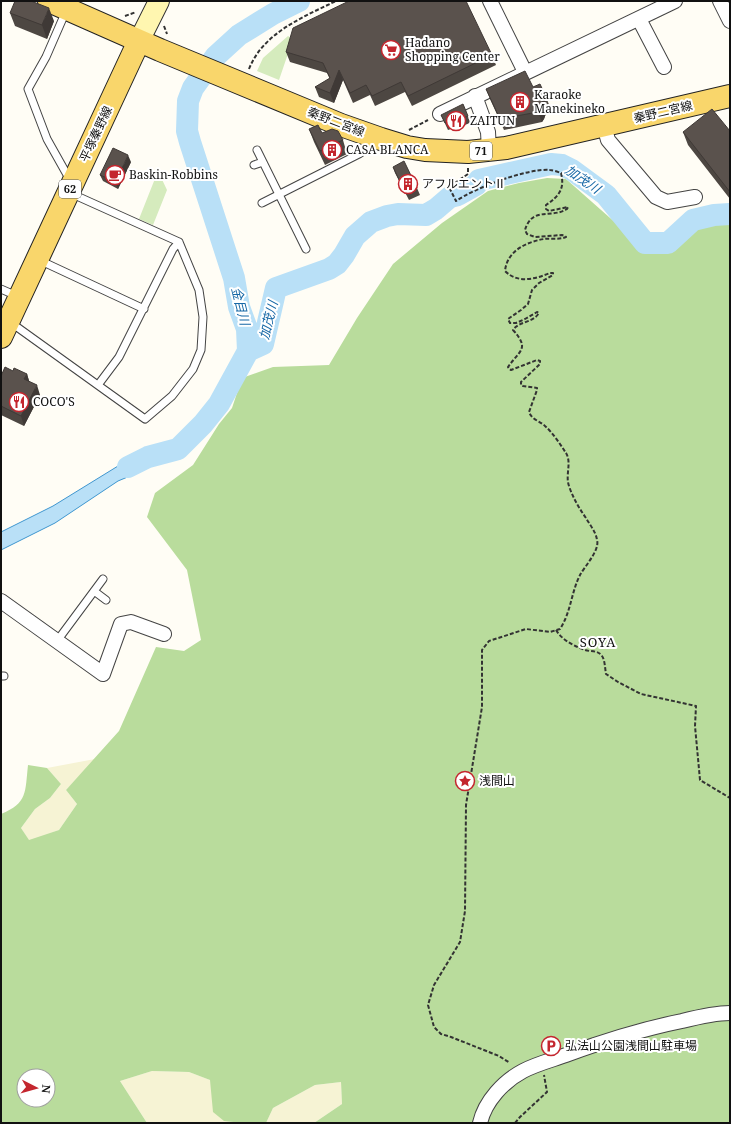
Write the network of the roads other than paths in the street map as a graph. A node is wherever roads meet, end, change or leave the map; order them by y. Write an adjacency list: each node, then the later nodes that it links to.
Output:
1 (490, 1): 10 (street)
2 (675, 1): 6 (street)
3 (720, 1): 7 (street)
4 (57, 4): 8 (main road); 20 (lane)
5 (150, 5): 8 (street)
6 (640, 19): 9 (street); 10 (street)
7 (730, 22)
8 (139, 41): 15 (main road, 秦野二宮線 / 71); 20 (main road, 平塚秦野線 / 62)
9 (664, 67)
10 (525, 72): 11 (street)
11 (475, 96): 13 (street); 17 (street)
12 (730, 96): 14 (main road, 秦野二宮線 / 71)
13 (440, 114)
14 (604, 126): 17 (main road, 秦野二宮線 / 71); 22 (street)
15 (381, 140): 17 (main road, 秦野二宮線 / 71); 21 (lane)
16 (257, 150): 18 (lane)
17 (489, 150)
18 (263, 162): 19 (lane); 21 (lane)
19 (254, 165)
20 (71, 188): 24 (lane); 26 (main road, 平塚秦野線 / 62)
21 (278, 195): 23 (lane); 25 (lane)
22 (695, 197)
23 (262, 203)
24 (179, 242): 28 (lane); 30 (lane)
25 (306, 249)
26 (37, 259): 27 (main road, 平塚秦野線 / 62); 28 (lane)
27 (10, 293): 29 (main road, 平塚秦野線 / 62)
28 (144, 309): 30 (lane)
29 (5, 329): 30 (lane)
30 (98, 385)
31 (103, 579): 32 (lane)
32 (94, 591): 33 (lane); 36 (lane)
33 (106, 600)
34 (1, 601): 36 (street)
35 (164, 634): 36 (street)
36 (57, 641)
37 (730, 1012): 38 (street)
38 (480, 1123)

